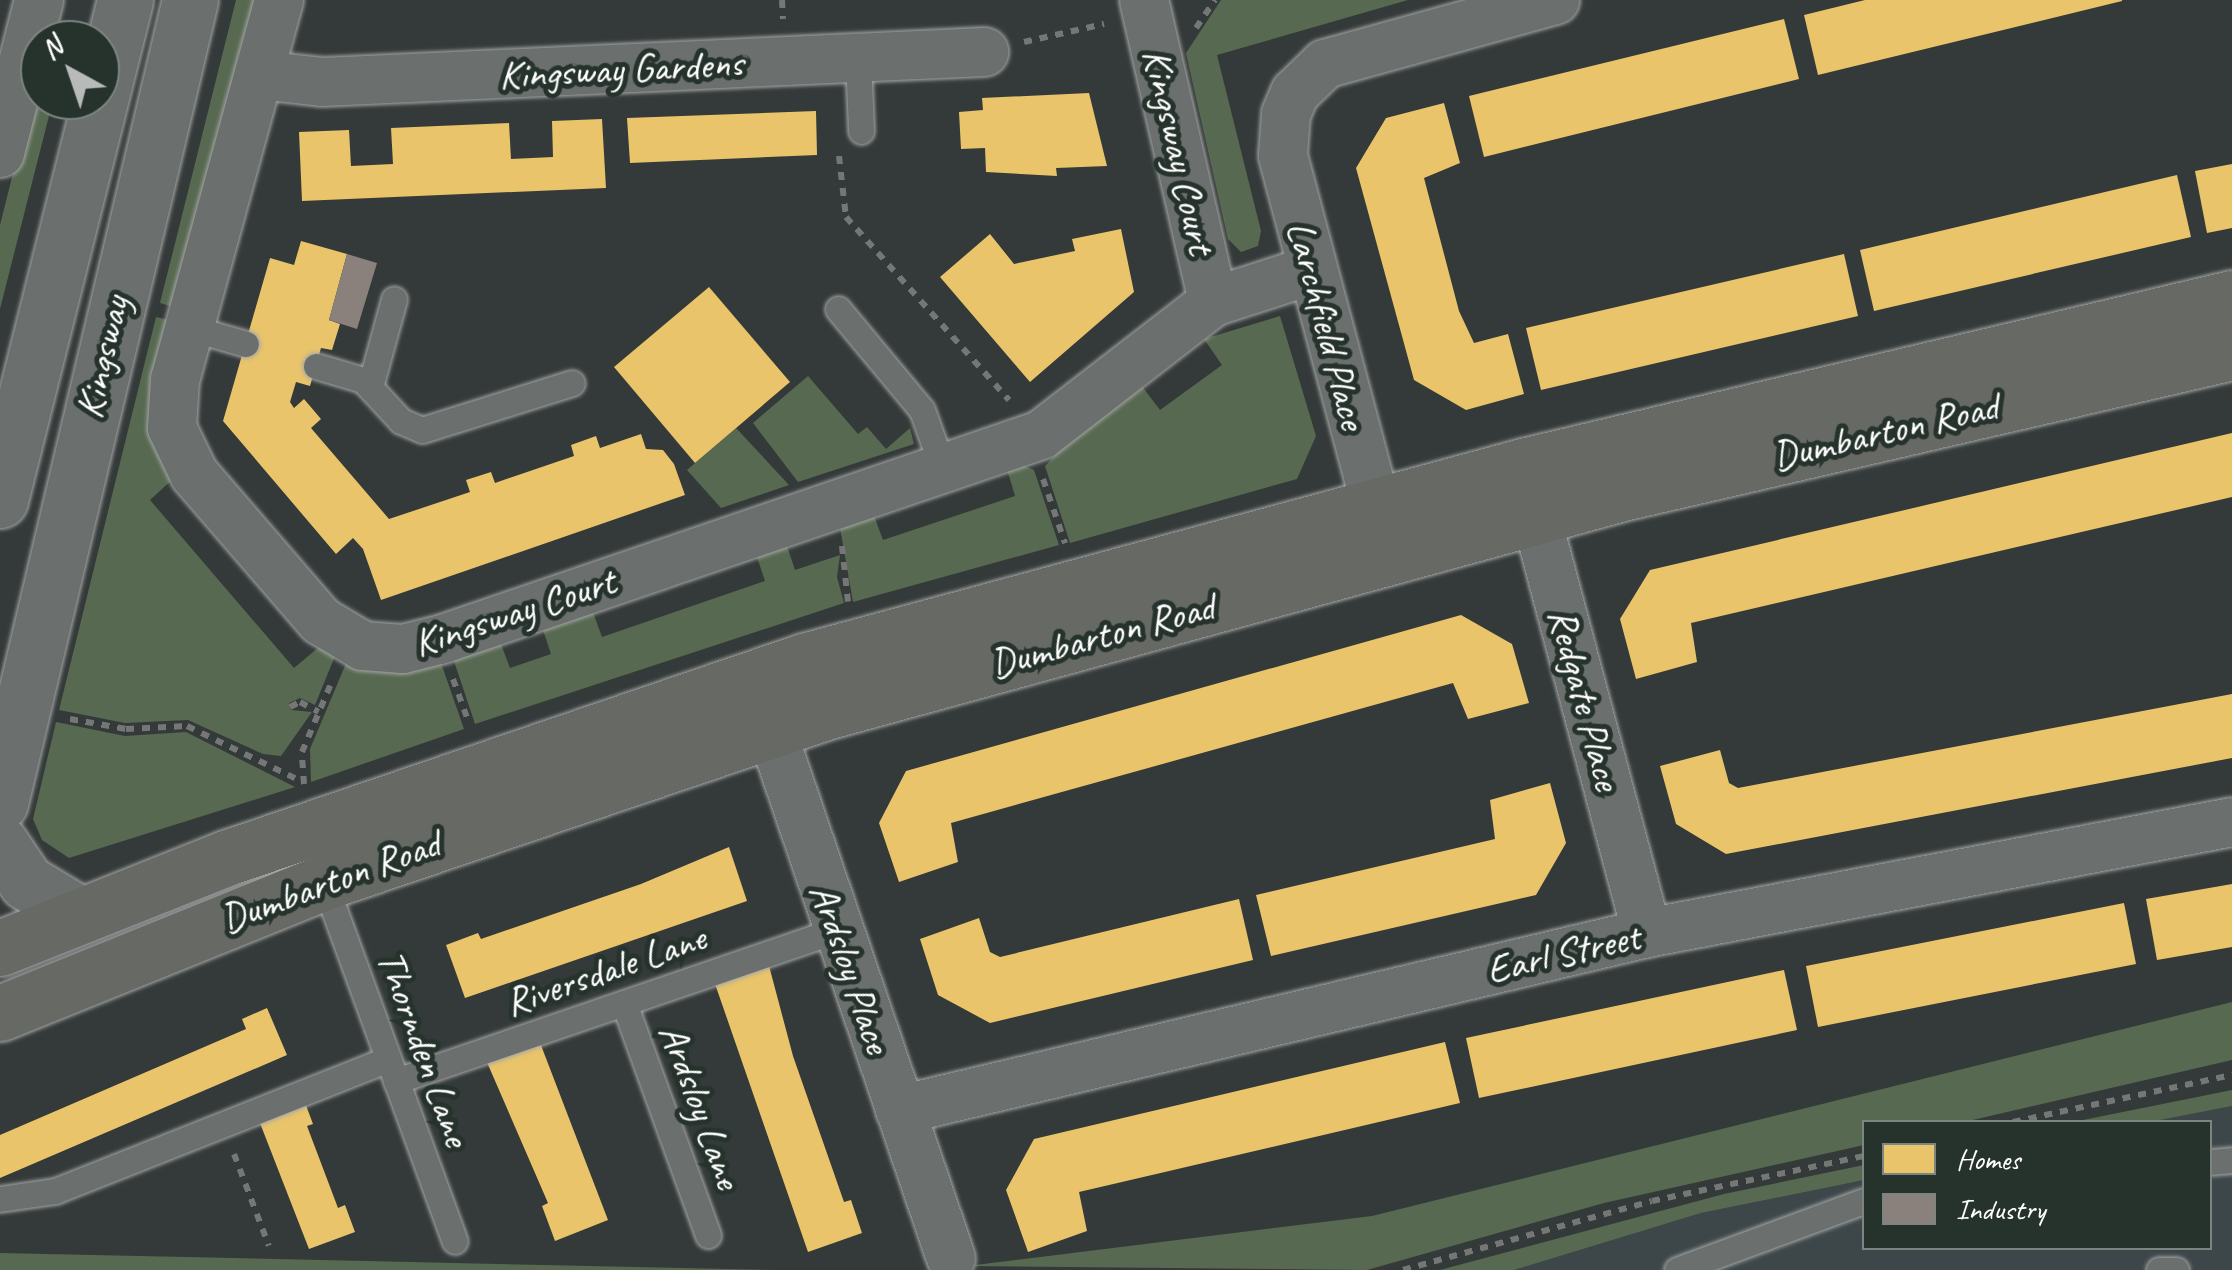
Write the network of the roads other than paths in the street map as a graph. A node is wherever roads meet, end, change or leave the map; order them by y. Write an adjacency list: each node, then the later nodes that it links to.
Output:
1 (39, 0): 11 (street)
2 (126, 0): 25 (street, Kingsway)
3 (190, 0): 29 (street, Kingsway)
4 (279, 0): 9 (street)
5 (1555, 0): 12 (street, Larchfield Place)
6 (1146, 7): 15 (street, Kingsway Court)
7 (984, 52): 8 (street, Kingsway Gardens)
8 (858, 58): 9 (street, Kingsway Gardens); 10 (lane)
9 (259, 75): 17 (street)
10 (861, 131)
11 (0, 153)
12 (1312, 270): 15 (street, Kingsway Court); 26 (street, Larchfield Place)
13 (2232, 298): 24 (main road, Dumbarton Road)
14 (394, 299): 22 (lane)
15 (1214, 302): 23 (street, Kingsway Court)
16 (838, 309): 23 (lane)
17 (190, 328): 18 (lane); 23 (street, Kingsway Court)
18 (246, 344)
19 (2232, 352): 24 (main road, Dumbarton Road)
20 (316, 366): 22 (lane)
21 (572, 383): 22 (lane)
22 (370, 387)
23 (943, 470)
24 (1529, 491): 26 (main road, Dumbarton Road); 27 (main road, Dumbarton Road); 37 (street, Redgate Place)
25 (0, 500)
26 (1375, 504): 27 (street, Larchfield Place); 28 (main road, Dumbarton Road)
27 (1389, 556): 30 (main road, Dumbarton Road)
28 (753, 676): 30 (street, Ardsloy Place); 35 (main road, Dumbarton Road)
29 (9, 714): 31 (street, Kingsway)
30 (770, 728): 34 (main road, Dumbarton Road); 36 (street, Ardsloy Place)
31 (0, 802)
32 (2232, 822): 37 (street, Earl Street)
33 (0, 843): 35 (street)
34 (324, 882): 40 (main road, Dumbarton Road); 41 (lane, Thornden Lane)
35 (79, 914): 38 (main road, Dumbarton Road)
36 (838, 930): 39 (lane, Riversdale Lane); 42 (street, Ardsloy Place)
37 (1647, 932): 42 (street, Earl Street)
38 (3, 938)
39 (624, 1002): 41 (lane, Riversdale Lane); 45 (lane, Ardsloy Lane)
40 (0, 1013)
41 (392, 1070): 43 (lane, Riversdale Lane); 46 (lane, Thornden Lane)
42 (900, 1110): 47 (street, Ardsloy Place)
43 (0, 1199)
44 (1862, 1202): 48 (lane)
45 (708, 1235)
46 (454, 1240)
47 (951, 1258)
48 (1677, 1270)
49 (2159, 1270): 50 (lane)
50 (2176, 1270)

